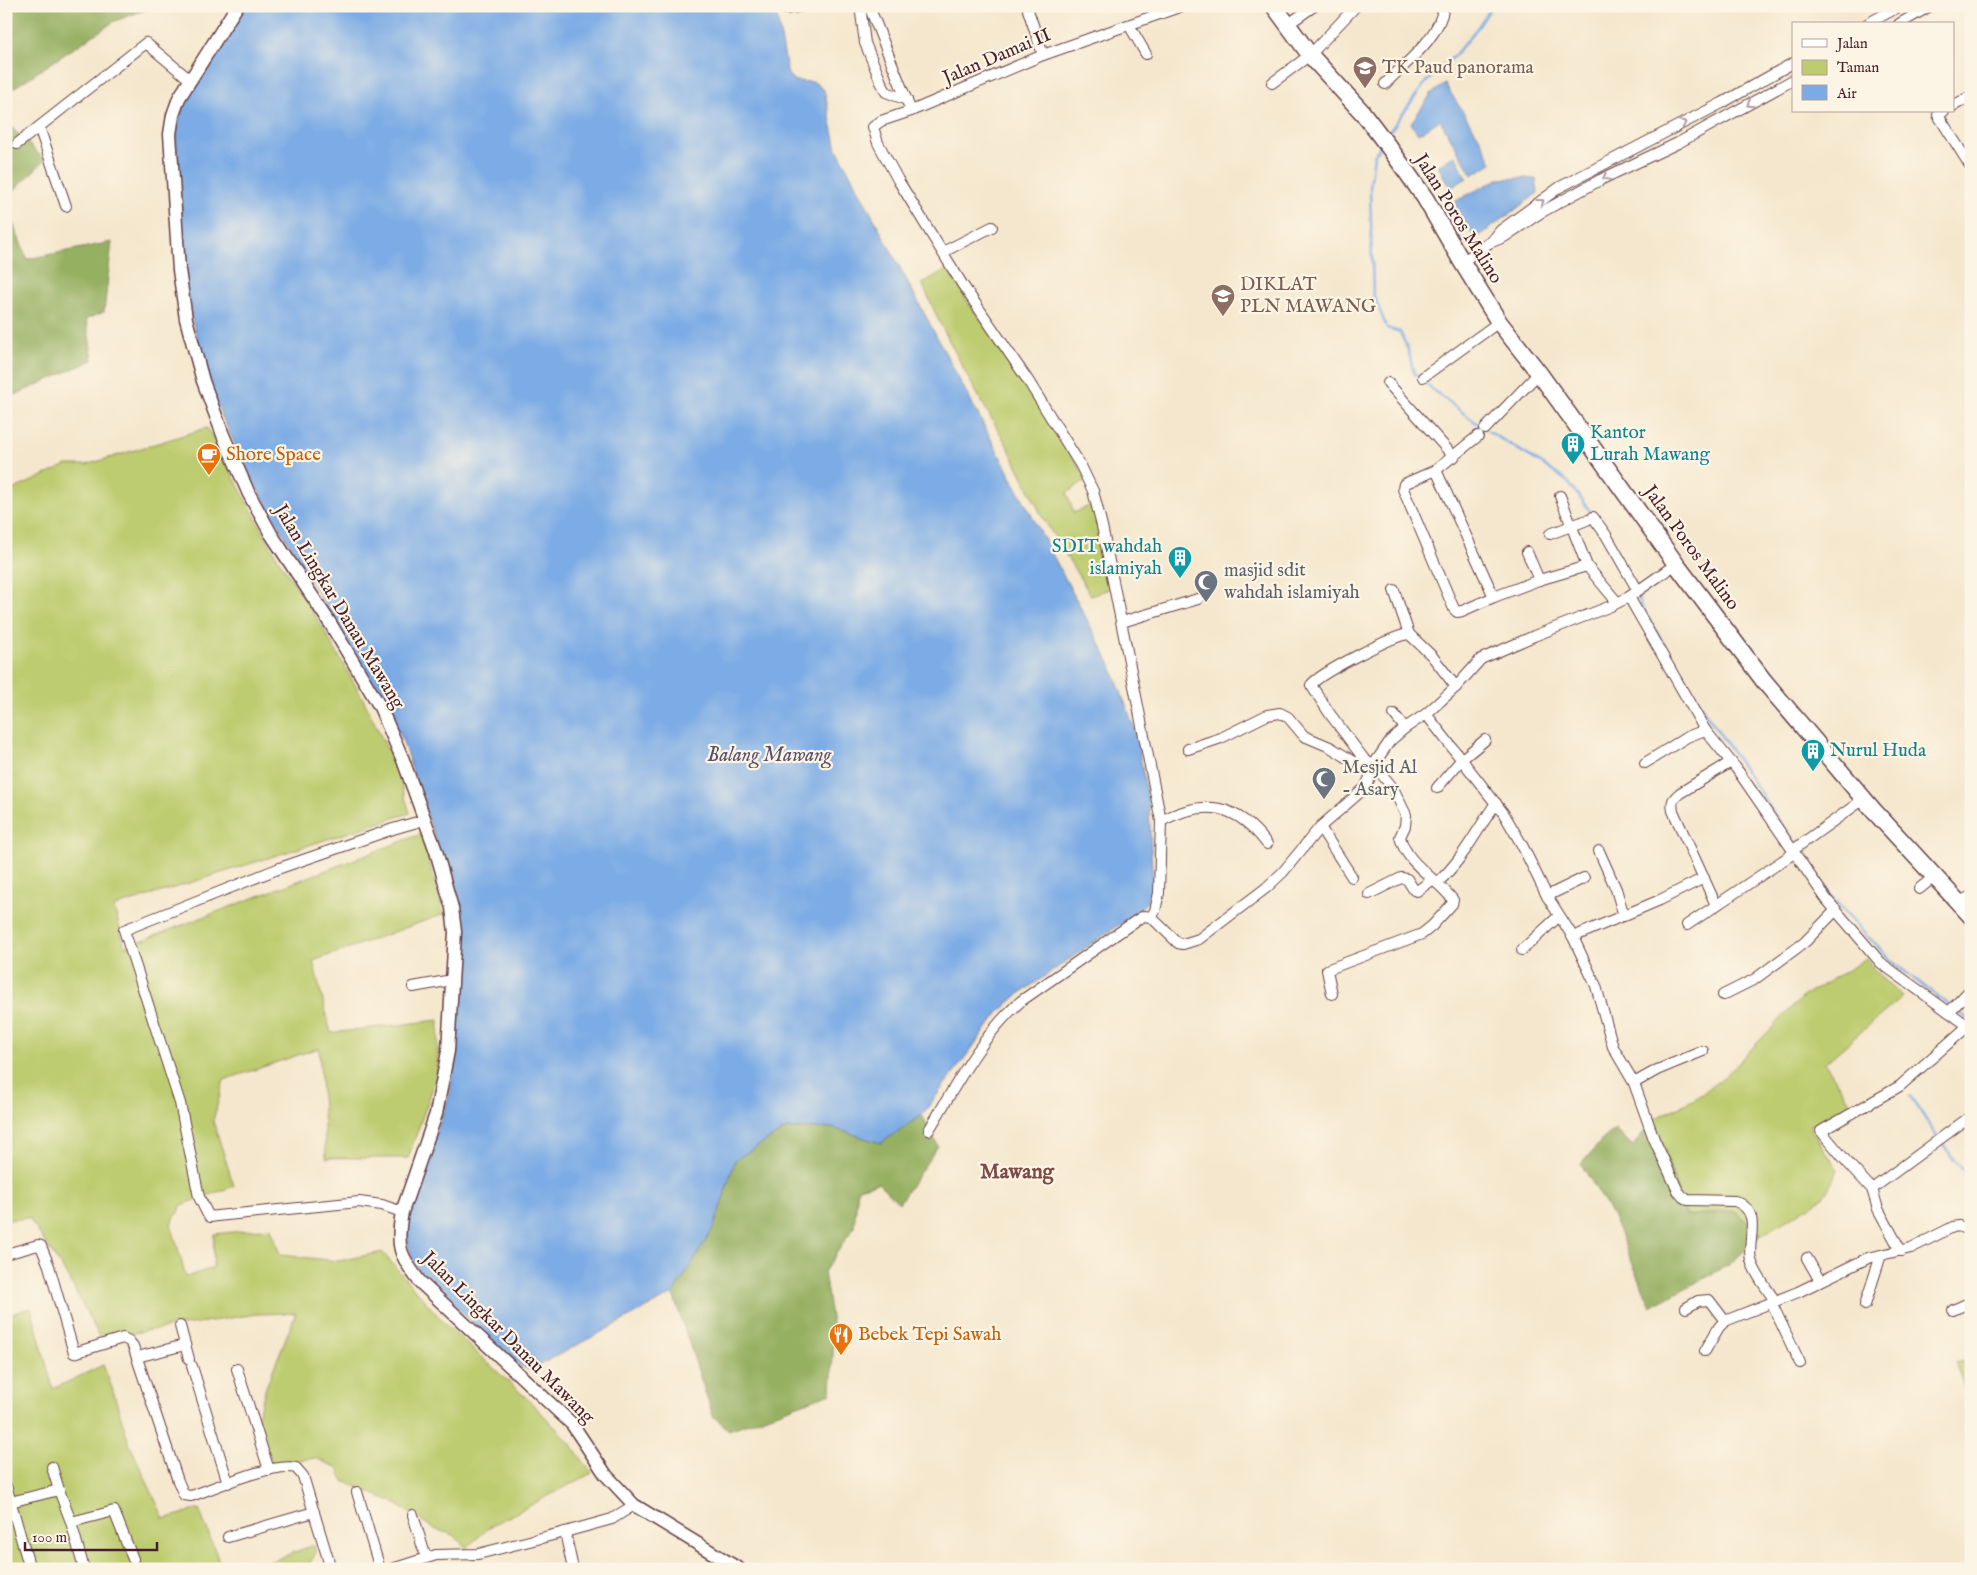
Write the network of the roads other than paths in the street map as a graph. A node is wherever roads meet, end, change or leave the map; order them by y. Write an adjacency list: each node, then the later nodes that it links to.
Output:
1 (237, 6): 22 (street, Jalan Lingkar Danau Mawang)
2 (804, 6): 12 (street)
3 (860, 6): 27 (street)
4 (869, 6): 27 (street)
5 (1182, 6): 16 (street, Jalan Damai II)
6 (1274, 6): 17 (main road, Jalan Poros Malino)
7 (1314, 6): 17 (street)
8 (1356, 6): 20 (street)
9 (1444, 6): 25 (street)
10 (1900, 6): 14 (street)
11 (1930, 6): 15 (street)
12 (788, 9)
13 (1028, 10): 19 (street)
14 (1871, 22)
15 (1902, 22)
16 (1129, 25): 18 (street); 19 (street, Jalan Damai II)
17 (1287, 25): 20 (main road, Jalan Poros Malino)
18 (1146, 54)
19 (1043, 55): 29 (street, Jalan Damai II)
20 (1310, 55): 24 (street); 38 (main road, Jalan Poros Malino)
21 (1792, 63): 36 (street, one-way to 21)
22 (189, 79): 31 (street); 73 (street, Jalan Lingkar Danau Mawang)
23 (1792, 81): 36 (street, one-way to 36)
24 (1272, 83)
25 (1385, 84)
26 (1971, 96): 28 (street)
27 (907, 100): 29 (street)
28 (1954, 105)
29 (911, 111): 37 (street, Jalan Damai II)
30 (1942, 112): 33 (street)
31 (39, 126): 32 (street); 34 (street)
32 (17, 144)
33 (1971, 167)
34 (66, 206)
35 (992, 227): 37 (street)
36 (1489, 243): 38 (street)
37 (943, 252): 57 (street)
38 (1462, 262): 39 (main road, Jalan Poros Malino)
39 (1500, 322): 40 (main road, Jalan Poros Malino); 41 (street)
40 (1539, 373): 43 (street); 49 (main road, Jalan Poros Malino)
41 (1423, 377)
42 (1388, 383): 43 (street)
43 (1454, 457): 44 (street)
44 (1436, 470): 54 (street); 54 (street)
45 (1560, 496): 46 (street)
46 (1572, 526): 47 (street); 50 (street); 53 (street)
47 (1550, 534)
48 (1527, 552): 51 (street)
49 (1676, 564): 53 (street); 71 (main road, Jalan Poros Malino)
50 (1587, 566): 51 (street); 56 (street)
51 (1539, 580): 54 (street)
52 (1394, 590): 58 (street)
53 (1634, 592): 56 (street); 63 (street)
54 (1494, 597)
55 (1198, 599): 57 (street)
56 (1617, 602): 59 (street)
57 (1122, 622): 74 (street)
58 (1410, 634): 59 (street); 69 (street)
59 (1456, 687): 61 (street)
60 (1394, 714): 62 (street)
61 (1426, 714): 62 (street); 66 (street)
62 (1405, 728): 69 (street)
63 (1705, 730): 67 (street); 68 (street)
64 (1485, 740): 66 (street)
65 (1188, 749): 69 (street)
66 (1462, 759): 70 (street); 72 (street)
67 (1731, 762): 78 (street); 82 (street)
68 (1645, 763)
69 (1372, 770): 75 (street); 83 (street)
70 (1437, 788)
71 (1864, 799): 78 (street); 79 (main road, Jalan Poros Malino)
72 (1496, 803): 83 (street); 86 (street)
73 (424, 820): 97 (street, Jalan Lingkar Danau Mawang); 109 (street)
74 (1161, 821): 76 (street); 93 (street)
75 (1320, 827): 80 (street); 93 (street)
76 (1267, 844)
77 (1599, 850): 91 (street)
78 (1794, 852): 88 (street); 89 (street)
79 (1934, 877): 84 (street); 87 (main road, Jalan Poros Malino)
80 (1352, 878)
81 (1584, 878): 86 (street)
82 (1704, 878): 88 (street); 91 (street)
83 (1435, 881): 85 (street); 100 (street)
84 (1919, 889)
85 (1369, 894)
86 (1546, 896): 90 (street)
87 (1964, 899): 92 (main road, Jalan Poros Malino)
88 (1716, 905): 94 (street)
89 (1836, 910): 101 (street); 102 (street)
90 (1559, 916): 95 (street); 96 (street)
91 (1624, 916): 95 (street)
92 (1971, 916)
93 (1151, 917): 107 (street)
94 (1687, 925)
95 (1573, 937): 105 (street)
96 (1522, 950)
97 (452, 980): 98 (street); 109 (street, Jalan Lingkar Danau Mawang)
98 (413, 987)
99 (1971, 989): 102 (street)
100 (1332, 994)
101 (1723, 995)
102 (1950, 1010): 103 (street)
103 (1969, 1027): 108 (street)
104 (1702, 1051): 105 (street)
105 (1634, 1083): 116 (street)
106 (1971, 1116): 108 (street)
107 (929, 1130)
108 (1872, 1189): 111 (street)
109 (402, 1212): 135 (street, Jalan Lingkar Danau Mawang)
110 (1971, 1232): 111 (street)
111 (1901, 1251): 113 (street)
112 (6, 1254): 125 (street)
113 (1882, 1255): 115 (street); 118 (street)
114 (1807, 1258): 115 (street)
115 (1820, 1281): 116 (street)
116 (1773, 1302): 121 (street); 126 (street)
117 (1971, 1302): 120 (street)
118 (1865, 1305)
119 (1686, 1308): 121 (street)
120 (1954, 1310)
121 (1725, 1321): 124 (street)
122 (180, 1326): 123 (street)
123 (185, 1345): 125 (street); 130 (street)
124 (1705, 1351)
125 (137, 1357): 130 (street)
126 (1800, 1363)
127 (237, 1369): 129 (street)
128 (52, 1466): 132 (street)
129 (269, 1470): 130 (street); 136 (street)
130 (228, 1483)
131 (6, 1486): 134 (street)
132 (59, 1490): 134 (street); 138 (street)
133 (357, 1492): 146 (street)
134 (9, 1503): 143 (street)
135 (634, 1505): 139 (street); 149 (street, Jalan Lingkar Danau Mawang)
136 (314, 1512): 140 (street); 145 (street)
137 (413, 1515): 141 (street)
138 (71, 1522): 142 (street); 144 (street)
139 (565, 1532): 141 (street); 148 (street)
140 (228, 1537)
141 (426, 1558): 147 (street)
142 (133, 1559)
143 (30, 1569)
144 (84, 1569)
145 (331, 1569)
146 (380, 1569)
147 (392, 1569)
148 (573, 1569)
149 (738, 1569)

